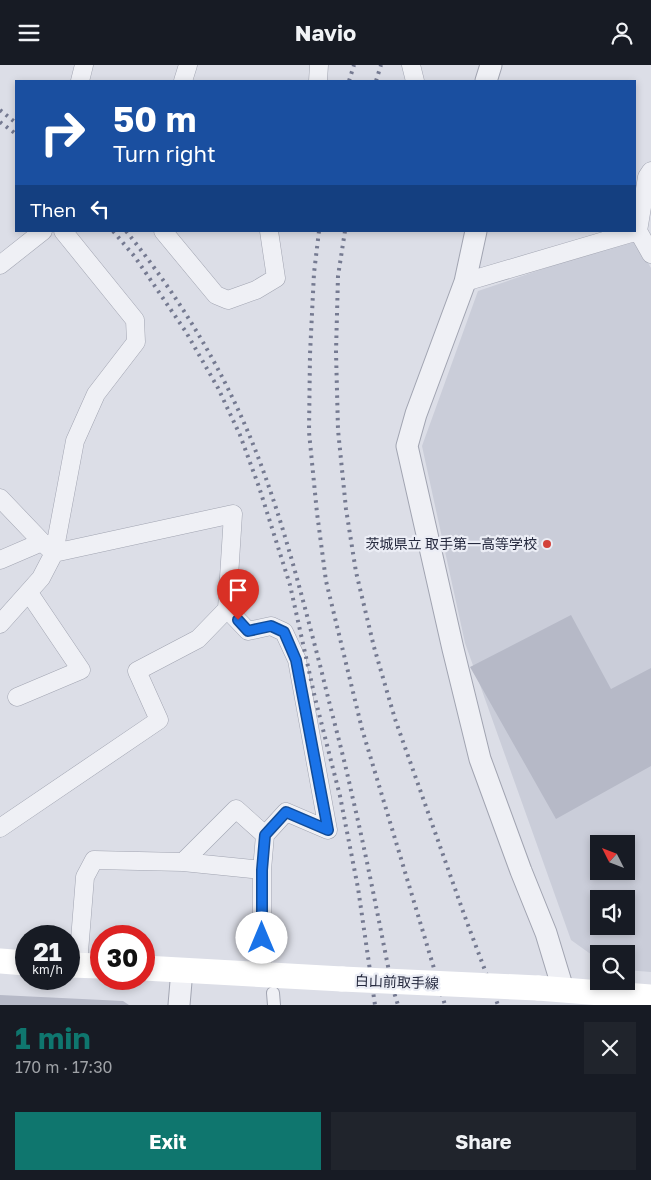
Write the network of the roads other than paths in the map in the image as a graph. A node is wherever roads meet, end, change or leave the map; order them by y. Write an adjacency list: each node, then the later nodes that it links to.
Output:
1 (84, 65): 6 (street)
2 (188, 65): 7 (street)
3 (320, 65): 8 (street)
4 (411, 65): 9 (street)
5 (491, 65): 10 (street)
6 (80, 80)
7 (183, 80)
8 (318, 80)
9 (415, 80)
10 (486, 80)
11 (651, 171): 12 (street)
12 (638, 231): 19 (street)
13 (42, 232): 20 (street)
14 (64, 232): 23 (street)
15 (164, 232): 16 (street)
16 (269, 232)
17 (476, 232): 21 (street)
18 (635, 232): 21 (street)
19 (651, 254)
20 (0, 265)
21 (465, 282): 38 (street)
22 (0, 498): 23 (street)
23 (48, 548): 24 (street); 25 (street); 26 (street)
24 (0, 560)
25 (29, 593): 27 (street); 28 (street)
26 (227, 609): 29 (street); 30 (street)
27 (0, 624)
28 (17, 697)
29 (0, 828)
30 (265, 835): 31 (street); 32 (street)
31 (183, 862): 32 (street); 35 (street)
32 (262, 870): 39 (street)
33 (0, 961): 34 (main road)
34 (15, 962)
35 (83, 965)
36 (155, 969): 37 (main road, 白山前取手線)
37 (182, 970): 39 (main road, 白山前取手線); 41 (street)
38 (563, 989): 39 (main road, 白山前取手線, bridge); 40 (main road, 白山前取手線)
39 (270, 991)
40 (651, 997)
41 (179, 1005)

